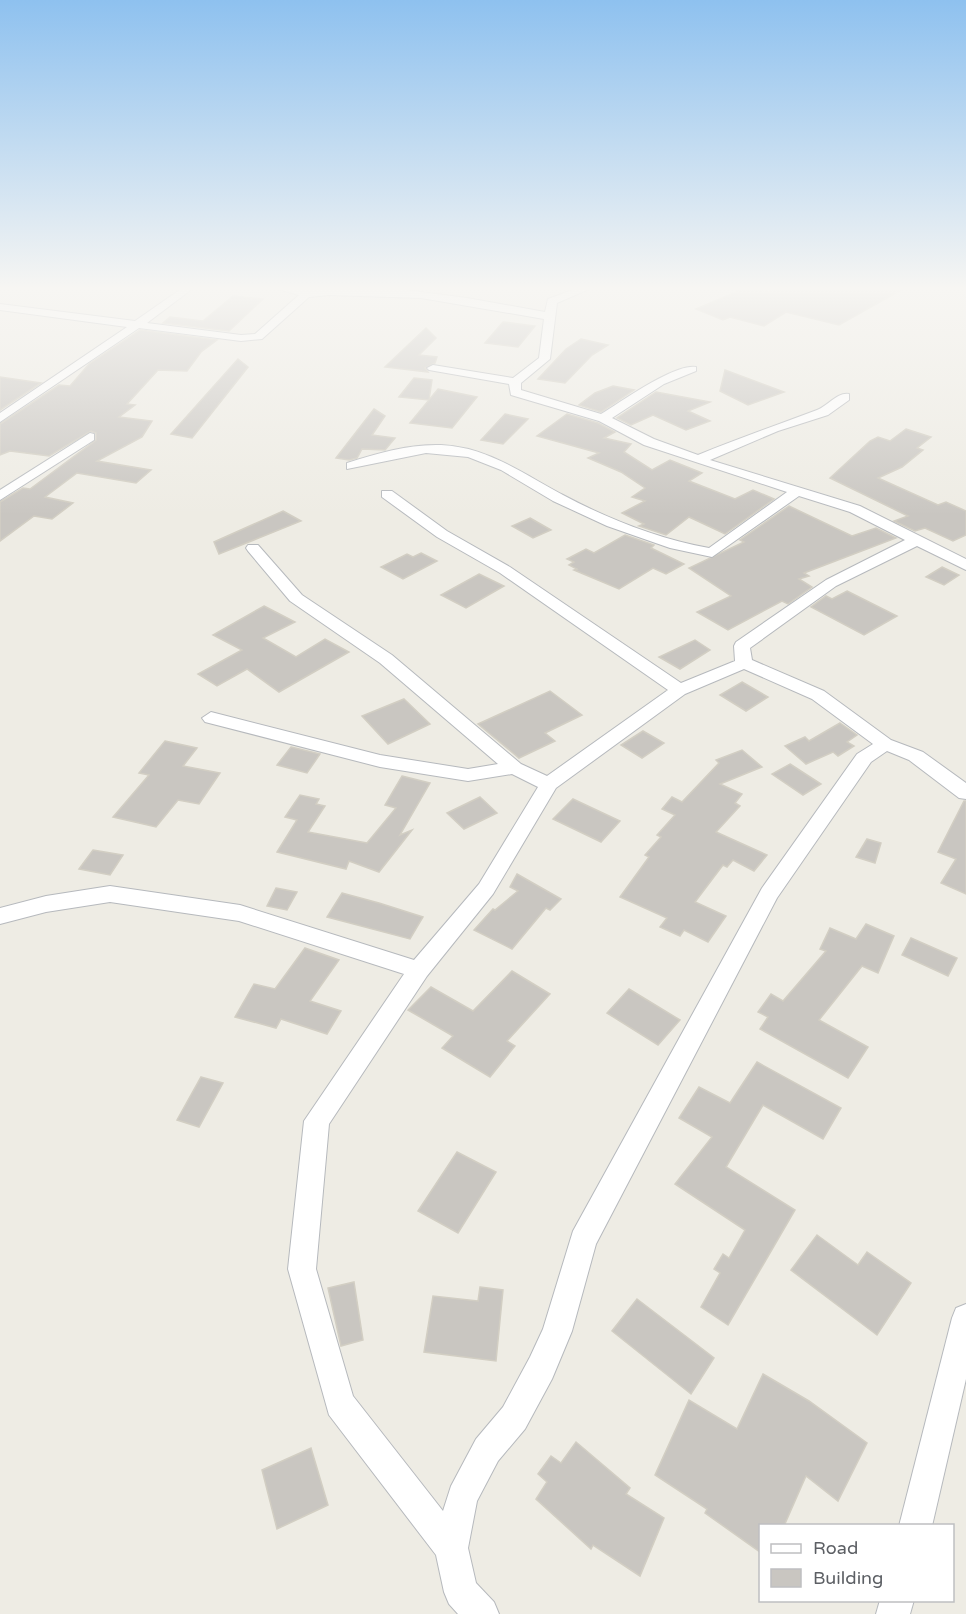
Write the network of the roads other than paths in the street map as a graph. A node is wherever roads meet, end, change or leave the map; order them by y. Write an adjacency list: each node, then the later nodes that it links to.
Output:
1 (80, 364): 7 (street)
2 (537, 364): 5 (street)
3 (433, 368): 5 (street)
4 (692, 369): 8 (street)
5 (515, 382): 8 (street)
6 (845, 397): 10 (street)
7 (0, 418)
8 (603, 418): 10 (street)
9 (90, 437): 14 (street)
10 (698, 460): 12 (street)
11 (352, 466): 12 (street)
12 (798, 491): 15 (street)
13 (387, 494): 19 (street)
14 (0, 496)
15 (917, 540): 17 (street); 18 (street)
16 (253, 548): 22 (street)
17 (966, 565)
18 (744, 663): 19 (street); 21 (street)
19 (679, 690): 23 (street)
20 (211, 718): 22 (street)
21 (885, 744): 24 (street); 29 (street)
22 (514, 768): 23 (street)
23 (549, 784): 26 (street)
24 (966, 793)
25 (0, 916): 26 (street)
26 (419, 970): 29 (street)
27 (966, 1318): 28 (street)
28 (915, 1524)
29 (451, 1548): 30 (street)
30 (482, 1614)

